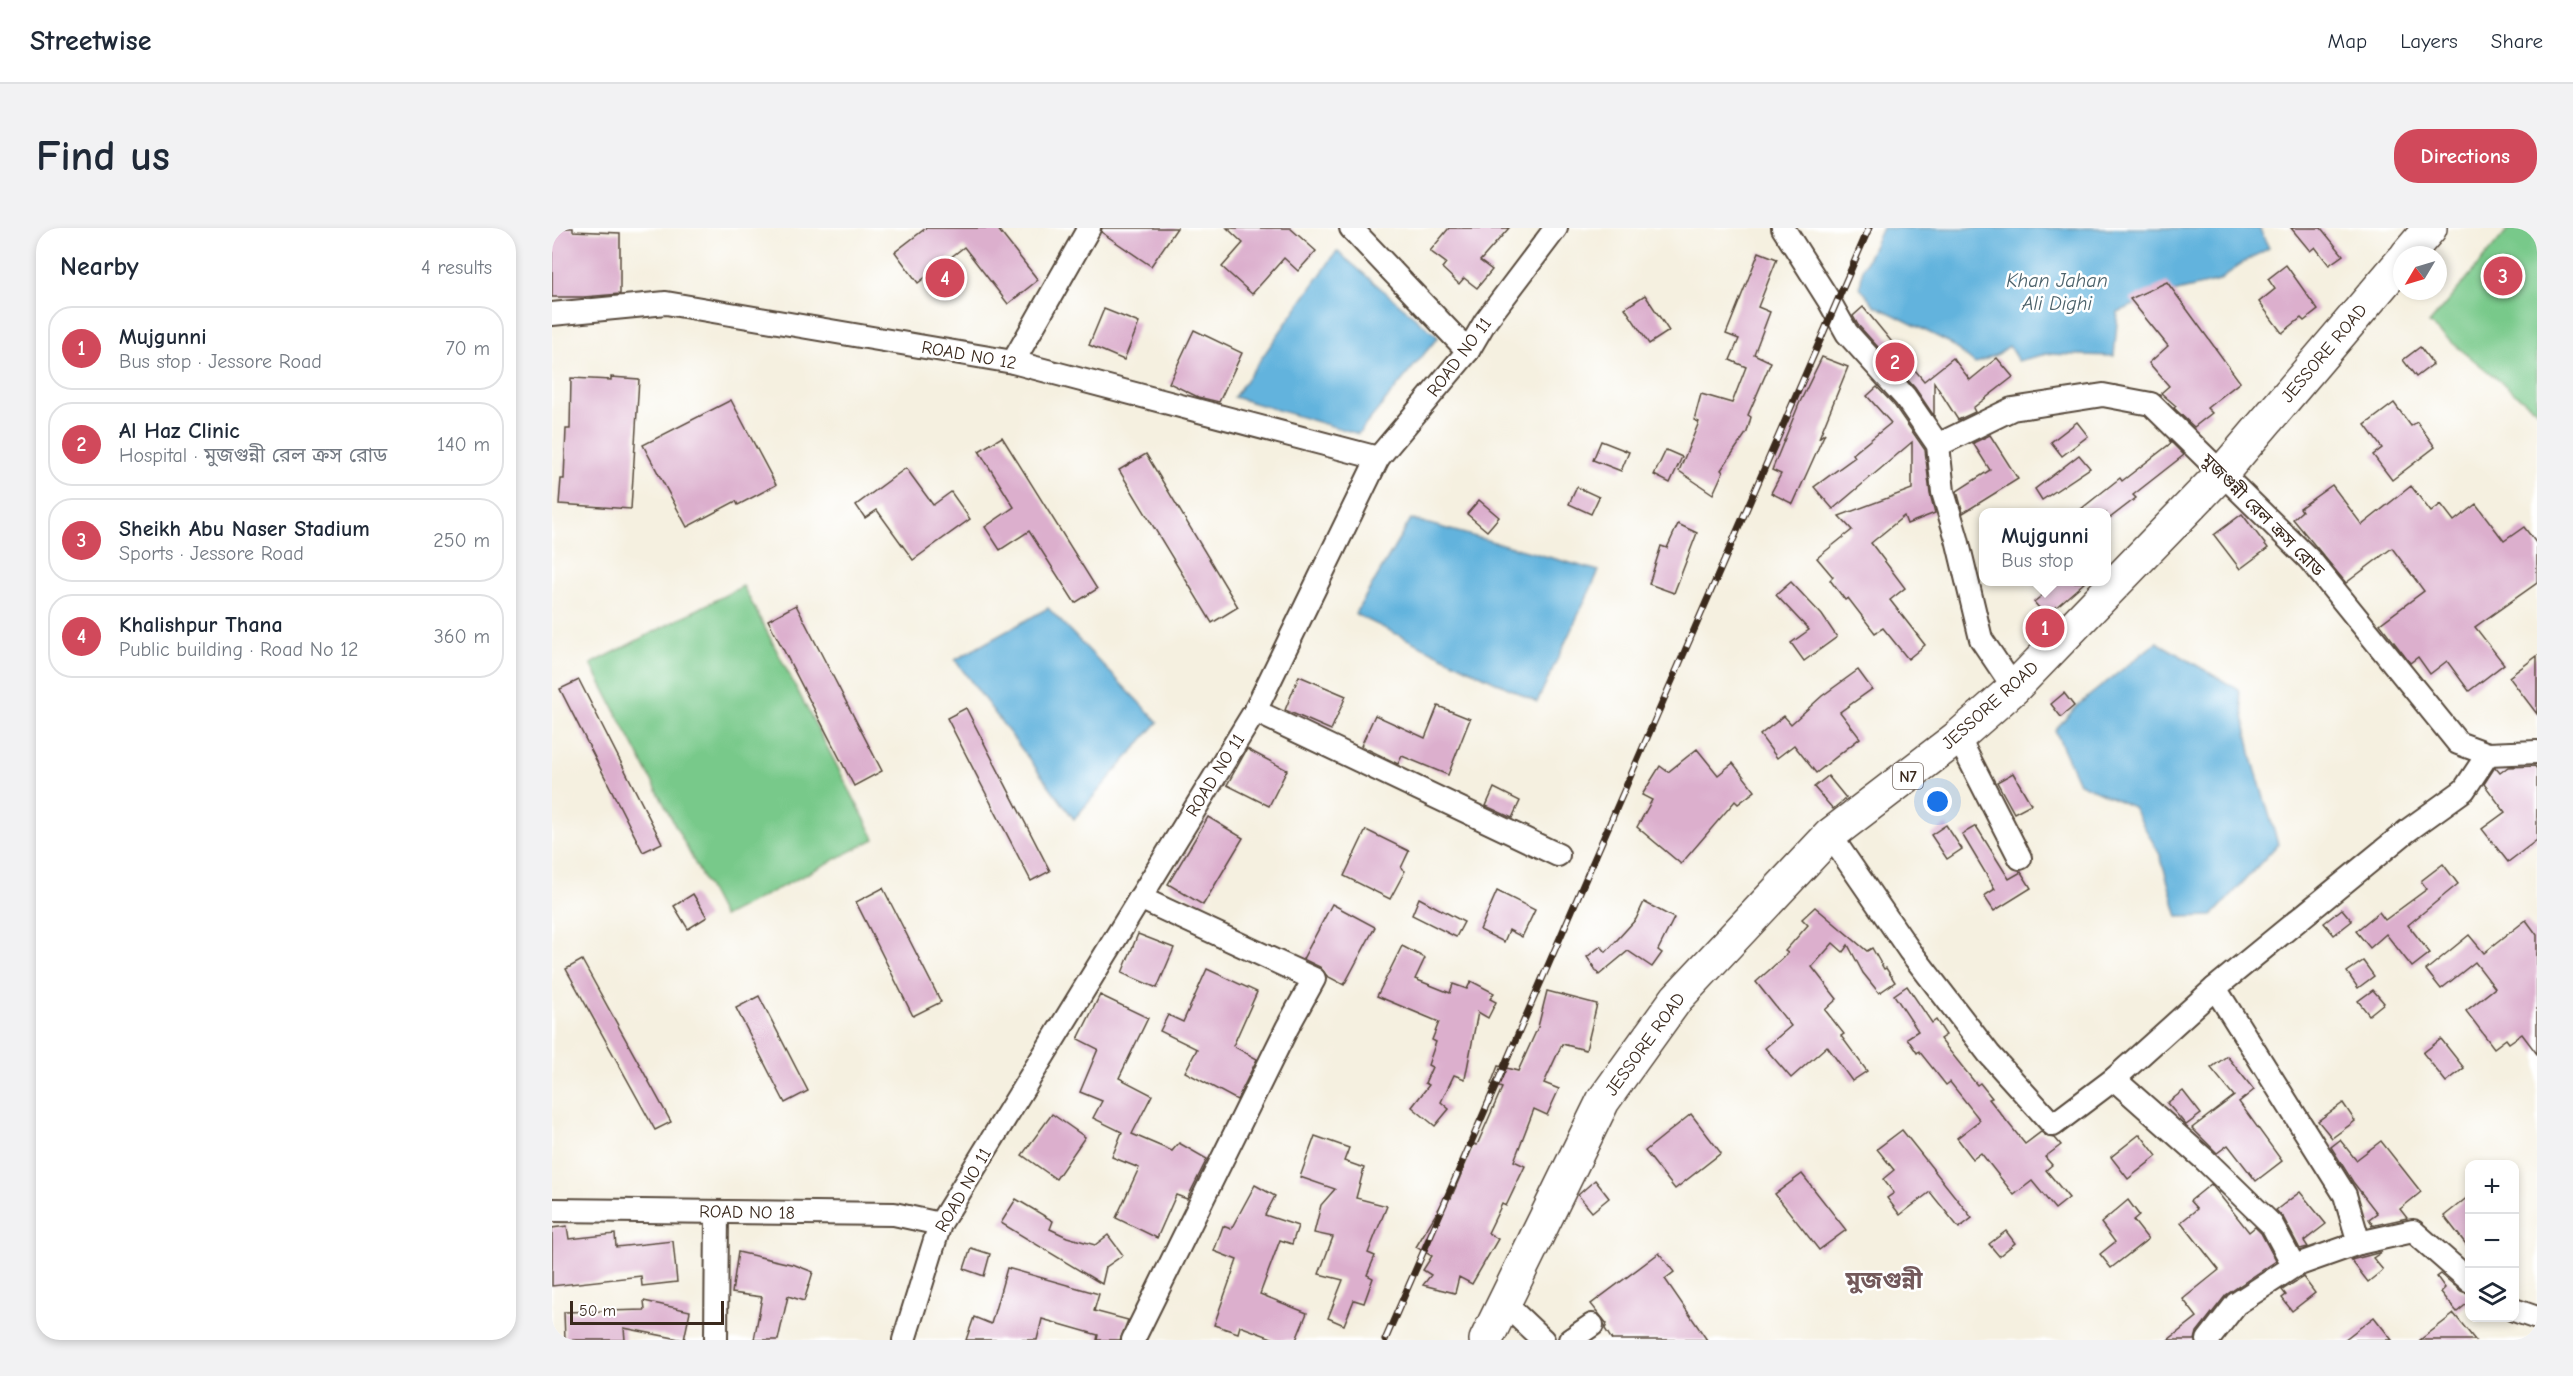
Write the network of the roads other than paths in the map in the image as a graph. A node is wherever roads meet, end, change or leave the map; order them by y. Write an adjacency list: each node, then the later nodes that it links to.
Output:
1 (1089, 228): 10 (street)
2 (1352, 228): 9 (street)
3 (1556, 228): 9 (street, ROAD NO 11)
4 (1783, 228): 11 (street)
5 (2430, 228): 6 (highway)
6 (2415, 246)
7 (2393, 272): 13 (highway, JESSORE ROAD / N7)
8 (552, 314): 10 (street, ROAD NO 12)
9 (1468, 351): 12 (street, ROAD NO 11)
10 (1013, 362): 12 (street, ROAD NO 12)
11 (1938, 445): 13 (street, মুজগুন্নী রেল ক্রস রোড); 14 (street)
12 (1378, 458): 15 (street, ROAD NO 11)
13 (2222, 473): 14 (highway, JESSORE ROAD / N7); 18 (street, মুজগুন্নী রেল ক্রস রোড)
14 (2014, 688): 16 (highway, JESSORE ROAD / N7)
15 (1255, 711): 20 (street); 22 (street, ROAD NO 11)
16 (1958, 737): 19 (highway, JESSORE ROAD / N7); 21 (street)
17 (2537, 752): 18 (street, মুজগুন্নী রেল ক্রস রোড)
18 (2488, 754): 23 (street)
19 (1830, 835): 24 (street); 31 (highway, JESSORE ROAD / N7)
20 (1558, 855)
21 (2020, 858)
22 (1140, 898): 27 (street, ROAD NO 11); 37 (street)
23 (2215, 988): 24 (street); 28 (street)
24 (2114, 1079): 29 (street)
25 (552, 1210): 26 (street, ROAD NO 18)
26 (717, 1212): 27 (street, ROAD NO 18); 35 (street)
27 (940, 1224): 36 (street, ROAD NO 11)
28 (2359, 1243): 29 (street); 30 (street)
29 (2294, 1266): 41 (street)
30 (2465, 1277)
31 (1504, 1303): 38 (highway, JESSORE ROAD / N7); 39 (street)
32 (2519, 1312): 33 (street)
33 (2537, 1318)
34 (1592, 1325): 40 (street)
35 (716, 1340)
36 (904, 1340)
37 (1133, 1340)
38 (1486, 1340)
39 (1542, 1340)
40 (1570, 1340)
41 (2208, 1340)

